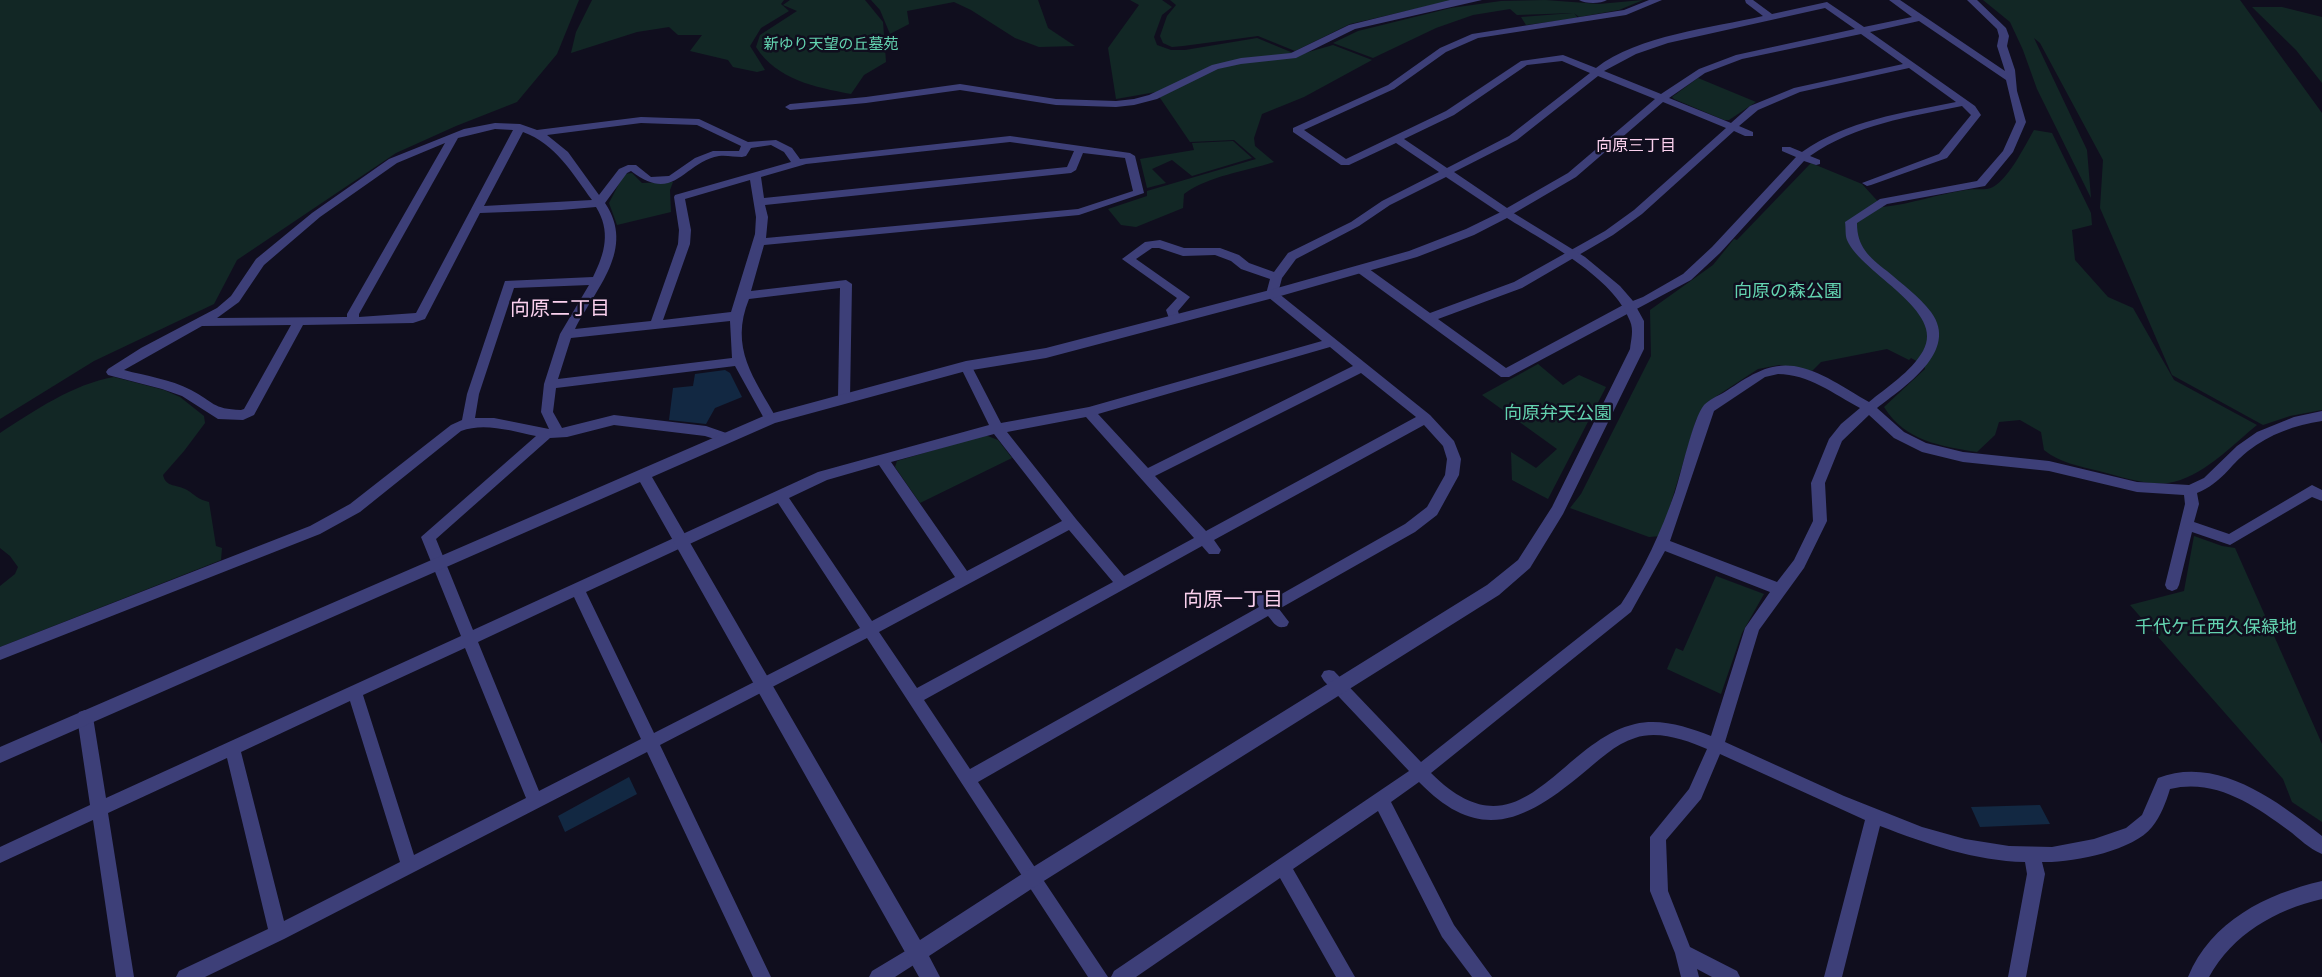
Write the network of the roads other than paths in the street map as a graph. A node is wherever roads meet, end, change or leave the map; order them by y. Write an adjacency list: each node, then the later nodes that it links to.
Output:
1 (1477, 0): 16 (street)
2 (1584, 0): 3 (street)
3 (1602, 0)
4 (1657, 0): 22 (street)
5 (1894, 0): 9 (street)
6 (1972, 0): 13 (street)
7 (1749, 1): 8 (street)
8 (1770, 17): 10 (street); 12 (street)
9 (1920, 18): 10 (street); 13 (street)
10 (1863, 30): 11 (street); 14 (street)
11 (1911, 65): 15 (street); 17 (street)
12 (1598, 72): 14 (street); 22 (street); 29 (street)
13 (2010, 78): 31 (street)
14 (1662, 98): 17 (street); 35 (street)
15 (1964, 103): 26 (street); 31 (street)
16 (790, 107)
17 (1731, 126): 20 (street); 37 (street)
18 (520, 127): 19 (street); 21 (street); 34 (street)
19 (537, 133): 23 (street); 32 (street)
20 (1749, 134)
21 (454, 136): 47 (street); 48 (street)
22 (1397, 139): 29 (street)
23 (747, 145): 28 (street); 32 (street)
24 (1080, 148): 28 (street); 33 (street); 36 (street)
25 (1786, 149): 26 (street)
26 (1803, 156): 27 (street); 43 (street)
27 (1816, 162)
28 (797, 163): 30 (street)
29 (1446, 172): 35 (street); 39 (street)
30 (755, 175): 33 (street); 50 (street)
31 (1884, 201): 58 (street)
32 (599, 202): 34 (street); 40 (street)
33 (759, 202): 36 (street)
34 (477, 210): 47 (street)
35 (1507, 213): 37 (street); 38 (street)
36 (760, 242): 42 (street)
37 (1570, 255): 43 (street); 46 (street)
38 (1361, 269): 41 (street); 46 (street)
39 (1276, 277): 41 (street); 45 (street)
40 (597, 281): 51 (street); 63 (street)
41 (1272, 294): 45 (street); 52 (street)
42 (744, 296): 44 (street); 57 (street)
43 (1629, 307): 46 (street); 90 (street)
44 (736, 316): 50 (street); 53 (street)
45 (1174, 318): 54 (street)
46 (1429, 318)
47 (354, 321): 49 (street)
48 (200, 322): 49 (street); 49 (street)
49 (300, 322)
50 (655, 326): 51 (street)
51 (566, 334): 56 (street)
52 (1330, 343): 55 (street); 59 (street)
53 (740, 361): 56 (street); 62 (street)
54 (966, 366): 57 (street); 64 (street)
55 (1360, 368): 61 (street); 68 (street)
56 (550, 384): 65 (street)
57 (844, 398): 62 (street)
58 (1868, 407): 70 (street); 77 (street); 84 (street)
59 (1089, 412): 64 (street); 68 (street)
60 (2322, 416): 70 (street)
61 (1425, 418): 75 (street); 85 (street)
62 (771, 419): 66 (street)
63 (468, 423): 65 (street); 89 (street)
64 (997, 428): 67 (street); 73 (street)
65 (553, 433): 66 (street); 79 (street)
66 (727, 438): 69 (street)
67 (883, 460): 71 (street); 80 (street)
68 (1147, 474): 75 (street)
69 (643, 475): 76 (street); 79 (street)
70 (2190, 490): 74 (street)
71 (780, 495): 76 (street); 87 (street)
72 (2322, 496): 74 (street)
73 (1071, 523): 80 (street); 81 (street)
74 (2187, 525): 82 (street)
75 (1203, 538): 78 (street); 81 (street)
76 (681, 540): 83 (street); 91 (street)
77 (1664, 545): 84 (street); 99 (street)
78 (1214, 550)
79 (438, 564): 88 (street); 94 (street)
80 (965, 580): 87 (street)
81 (1122, 583): 93 (street)
82 (2172, 585)
83 (577, 589): 88 (street); 95 (street)
84 (1779, 589): 96 (street)
85 (1265, 603): 86 (street); 100 (street)
86 (1282, 622)
87 (871, 629): 91 (street); 93 (street)
88 (470, 638): 92 (street); 102 (street)
89 (0, 654)
90 (1334, 682): 99 (street); 110 (street)
91 (764, 684): 95 (street); 113 (street)
92 (355, 693): 97 (street); 108 (street)
93 (915, 697): 100 (street)
94 (85, 717): 98 (street); 103 (street)
95 (650, 741): 102 (street); 117 (street)
96 (1716, 746): 99 (street); 104 (street); 114 (street)
97 (232, 748): 103 (street); 112 (street)
98 (0, 755)
99 (1421, 772): 101 (street)
100 (968, 779): 110 (street)
101 (1381, 800): 109 (street); 123 (street)
102 (535, 801): 108 (street)
103 (99, 808): 107 (street); 115 (street)
104 (1875, 815): 106 (street); 126 (street)
105 (2322, 846): 106 (street)
106 (2032, 854): 127 (street)
107 (0, 855)
108 (409, 865): 112 (street)
109 (1282, 866): 121 (street); 122 (street)
110 (1032, 878): 113 (street); 120 (street)
111 (2322, 890): 128 (street)
112 (278, 933): 116 (street)
113 (917, 953): 118 (street); 119 (street)
114 (1684, 953): 124 (street); 125 (street)
115 (124, 977)
116 (185, 977)
117 (762, 977)
118 (878, 977)
119 (930, 977)
120 (1099, 977)
121 (1120, 977)
122 (1346, 977)
123 (1483, 977)
124 (1690, 977)
125 (1731, 977)
126 (1833, 977)
127 (2017, 977)
128 (2198, 977)

